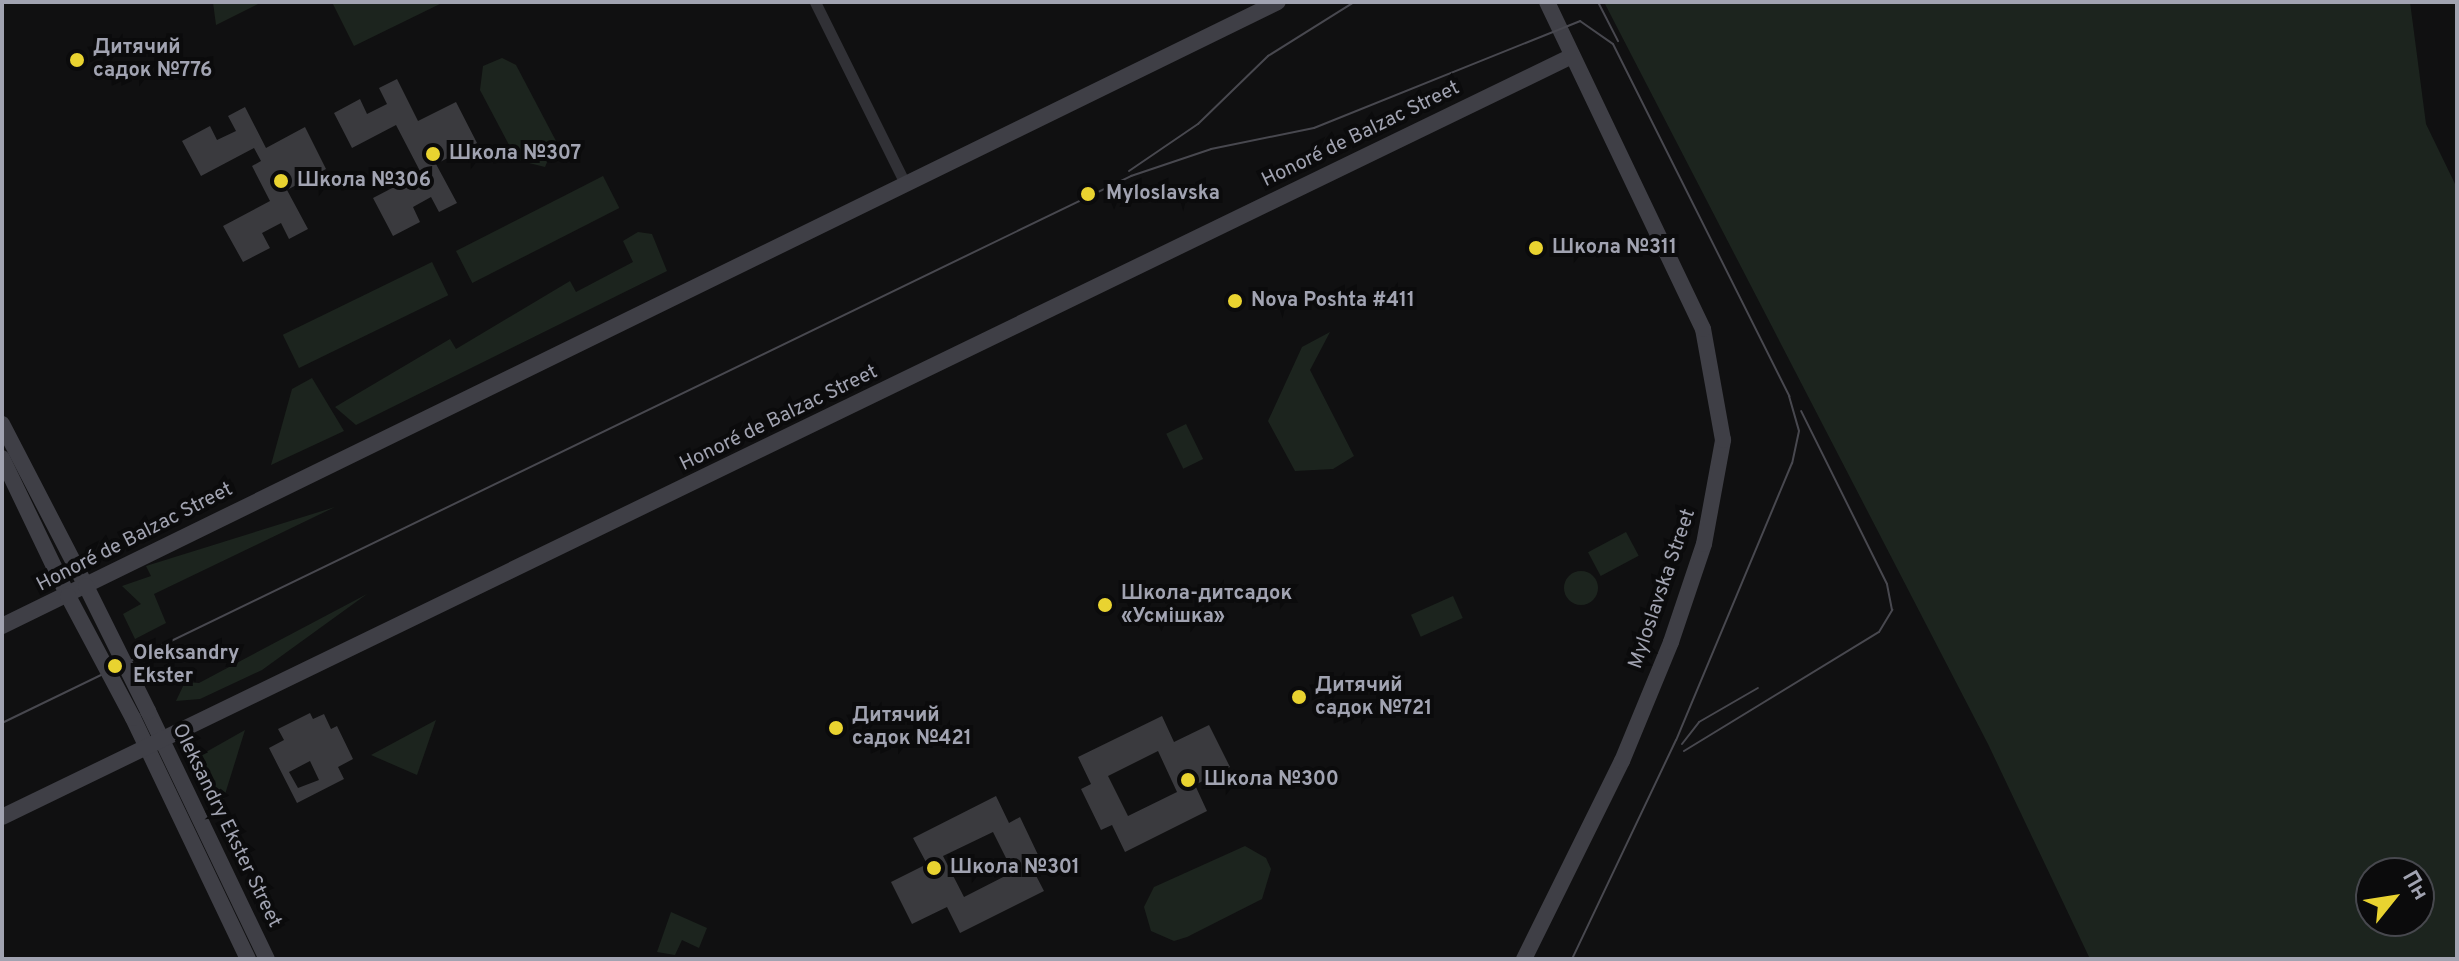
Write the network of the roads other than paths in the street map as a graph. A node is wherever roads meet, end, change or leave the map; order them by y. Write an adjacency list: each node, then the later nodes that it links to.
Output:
1 (815, 2): 5 (street)
2 (1278, 2): 5 (street, Honoré de Balzac Street)
3 (1547, 2): 4 (street, Myloslavska Street)
4 (1572, 56): 12 (street, Honoré de Balzac Street); 16 (street, Myloslavska Street)
5 (904, 181): 8 (street, Honoré de Balzac Street)
6 (2, 424): 8 (street)
7 (2, 458): 9 (street)
8 (86, 586): 9 (street, Honoré de Balzac Street); 11 (street, bridge)
9 (68, 596): 10 (street, Honoré de Balzac Street); 11 (street, bridge)
10 (2, 626)
11 (140, 715): 12 (street, Oleksandry Ekster Street)
12 (156, 746): 13 (street, Honoré de Balzac Street); 14 (street, Oleksandry Ekster Street); 15 (street, Oleksandry Ekster Street)
13 (2, 815)
14 (248, 959)
15 (267, 959)
16 (1524, 959)

